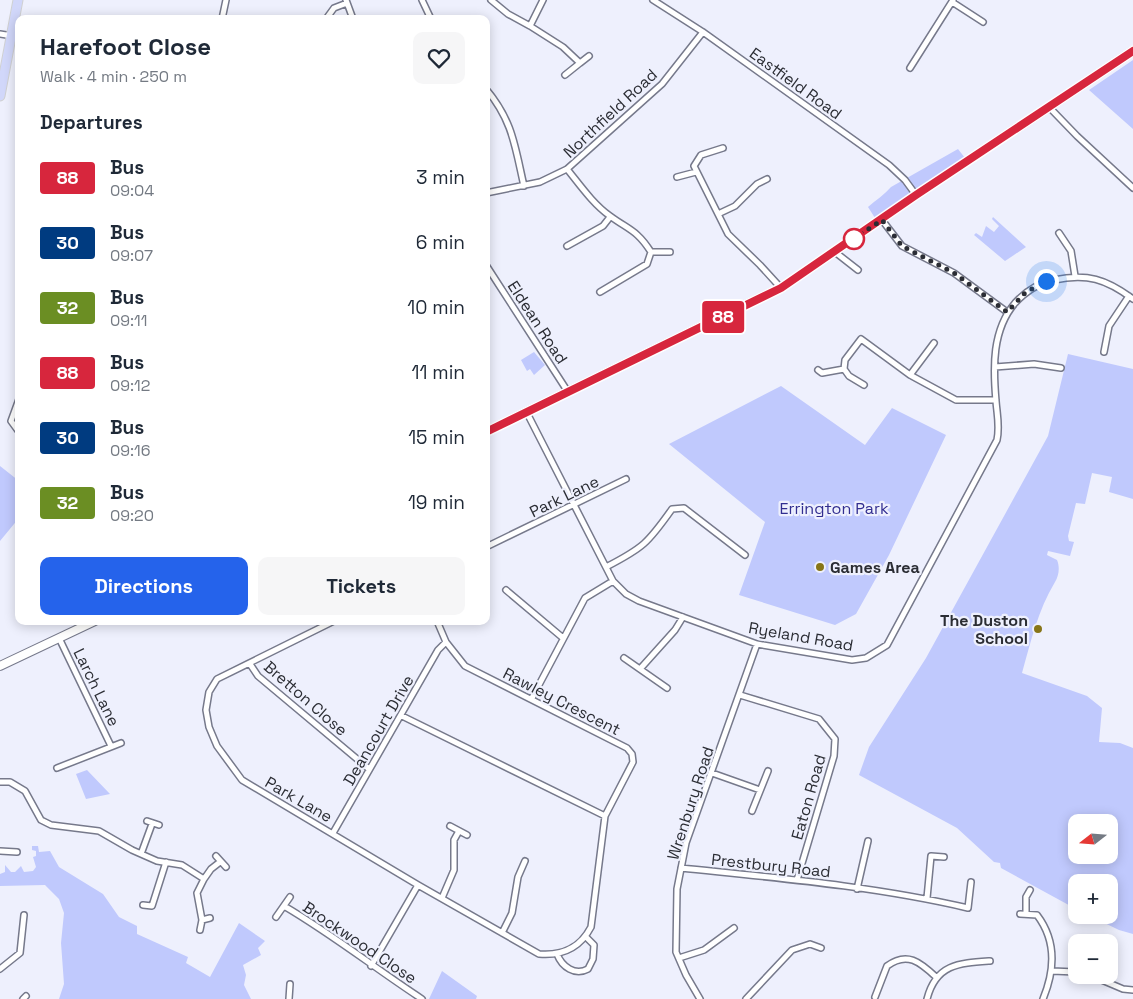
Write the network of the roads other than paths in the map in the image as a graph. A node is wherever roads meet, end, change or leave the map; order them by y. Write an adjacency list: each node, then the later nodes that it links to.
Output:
1 (18, 0): 9 (main road)
2 (226, 0): 10 (street)
3 (422, 0): 13 (street)
4 (491, 0): 15 (street)
5 (543, 0): 15 (street)
6 (653, 0): 16 (street, Eastfield Road)
7 (346, 1): 11 (street); 12 (street)
8 (953, 1): 14 (street); 22 (street)
9 (17, 15)
10 (223, 15)
11 (329, 15)
12 (351, 15)
13 (429, 15)
14 (983, 22)
15 (530, 26): 21 (street)
16 (703, 32): 28 (street, Northfield Road); 35 (street, Eastfield Road)
17 (0, 34): 18 (street)
18 (15, 36): 25 (main road)
19 (1133, 51): 26 (street)
20 (589, 56): 21 (street)
21 (580, 62): 23 (street)
22 (910, 68)
23 (565, 75)
24 (490, 94): 32 (street)
25 (0, 96)
26 (1049, 107): 33 (street); 35 (street)
27 (723, 148): 29 (street)
28 (567, 169): 32 (street, Northfield Road); 37 (street)
29 (696, 172): 30 (street); 36 (street)
30 (678, 177)
31 (766, 179): 36 (street)
32 (524, 186): 34 (street, Northfield Road)
33 (1133, 188)
34 (490, 192)
35 (916, 195): 38 (street)
36 (718, 214): 47 (street)
37 (610, 217): 40 (street); 41 (street)
38 (882, 220): 43 (street); 50 (street)
39 (1059, 233): 46 (street)
40 (567, 246)
41 (651, 252): 42 (street); 48 (street)
42 (670, 252)
43 (835, 252): 44 (street); 47 (street)
44 (858, 270)
45 (490, 271): 59 (street, Eldean Road)
46 (1075, 276): 49 (street, Ryeland Road); 50 (street, Ryeland Road)
47 (781, 288): 59 (street)
48 (600, 292)
49 (1131, 297): 52 (street)
50 (1007, 312): 53 (street, Ryeland Road)
51 (934, 343): 57 (street)
52 (1104, 352)
53 (995, 367): 54 (street); 60 (street, Ryeland Road)
54 (1061, 368)
55 (844, 369): 56 (street); 57 (street); 58 (street)
56 (818, 370)
57 (910, 375): 60 (street)
58 (864, 385)
59 (568, 392): 62 (street)
60 (996, 400): 79 (street, Ryeland Road)
61 (15, 410): 63 (street)
62 (527, 413): 64 (street); 66 (street, Ryeland Road)
63 (15, 426)
64 (490, 430)
65 (626, 479): 66 (street, Park Lane)
66 (574, 506): 67 (street, Park Lane); 69 (street, Ryeland Road)
67 (490, 545)
68 (745, 555): 69 (street)
69 (606, 567): 70 (street, Ryeland Road)
70 (613, 581): 72 (street, Ryeland Road); 77 (street)
71 (506, 590): 77 (street)
72 (682, 617): 79 (street, Ryeland Road); 83 (street)
73 (87, 625): 76 (street)
74 (326, 625): 81 (street, Park Lane)
75 (438, 625): 78 (street, Rawley Crescent)
76 (60, 638): 82 (street); 89 (street, Larch Lane)
77 (563, 638): 86 (street)
78 (446, 642): 86 (street, Rawley Crescent); 87 (street, Deancourt Drive)
79 (757, 644): 85 (street, Wrenbury Road)
80 (624, 658): 83 (street)
81 (250, 664): 91 (street, Bretton Close); 101 (street, Park Lane)
82 (0, 666)
83 (640, 669): 84 (street)
84 (667, 688)
85 (740, 695): 93 (street, Wrenbury Road); 115 (street, Eaton Road)
86 (532, 698): 97 (street, Rawley Crescent)
87 (402, 716): 91 (street, Deancourt Drive); 97 (street)
88 (121, 743): 89 (street, Larch Lane)
89 (111, 746): 90 (street, Larch Lane)
90 (57, 768)
91 (369, 769): 101 (street, Deancourt Drive)
92 (768, 771): 95 (street)
93 (712, 773): 95 (street); 113 (street, Wrenbury Road)
94 (0, 782): 106 (street)
95 (760, 790): 96 (street)
96 (752, 811)
97 (605, 816): 134 (street, Rawley Crescent)
98 (159, 825): 106 (street)
99 (450, 826): 100 (street)
100 (459, 831): 102 (street); 121 (street)
101 (333, 832): 117 (street, Park Lane)
102 (466, 835)
103 (868, 841): 118 (street)
104 (0, 851): 105 (street)
105 (17, 852)
106 (140, 854): 110 (street)
107 (216, 856): 111 (street)
108 (944, 857): 122 (street)
109 (525, 861): 133 (street)
110 (166, 862): 114 (street); 124 (street)
111 (220, 862): 112 (street); 114 (street)
112 (226, 867)
113 (681, 868): 115 (street, Prestbury Road); 137 (street, Wrenbury Road)
114 (204, 879): 130 (street)
115 (797, 880): 118 (street, Prestbury Road)
116 (971, 882): 122 (street, Prestbury Road)
117 (418, 885): 121 (street, Park Lane); 139 (street)
118 (857, 889): 122 (street, Prestbury Road)
119 (1030, 890): 141 (street)
120 (290, 897): 125 (street, Brockwood Close)
121 (442, 898): 133 (street, Park Lane)
122 (927, 898)
123 (143, 905): 124 (street)
124 (152, 906): 126 (street)
125 (284, 906): 128 (street, Brockwood Close); 139 (street, Brockwood Close)
126 (157, 911)
127 (24, 915): 140 (street)
128 (276, 917)
129 (210, 918): 130 (street)
130 (202, 920): 132 (street)
131 (734, 928): 137 (street)
132 (200, 930)
133 (502, 933): 136 (street, Park Lane)
134 (586, 937): 136 (street); 136 (street)
135 (821, 948): 151 (street)
136 (557, 954)
137 (678, 958): 150 (street, Wrenbury Road)
138 (990, 961): 143 (street)
139 (371, 966): 149 (street, Brockwood Close)
140 (0, 969)
141 (1052, 971): 142 (street); 153 (street)
142 (1068, 972)
143 (936, 977): 147 (street); 152 (street)
144 (290, 984): 148 (street)
145 (1112, 984): 146 (street)
146 (1133, 990)
147 (875, 997)
148 (289, 999)
149 (422, 999)
150 (700, 999)
151 (746, 999)
152 (927, 999)
153 (1043, 999)

